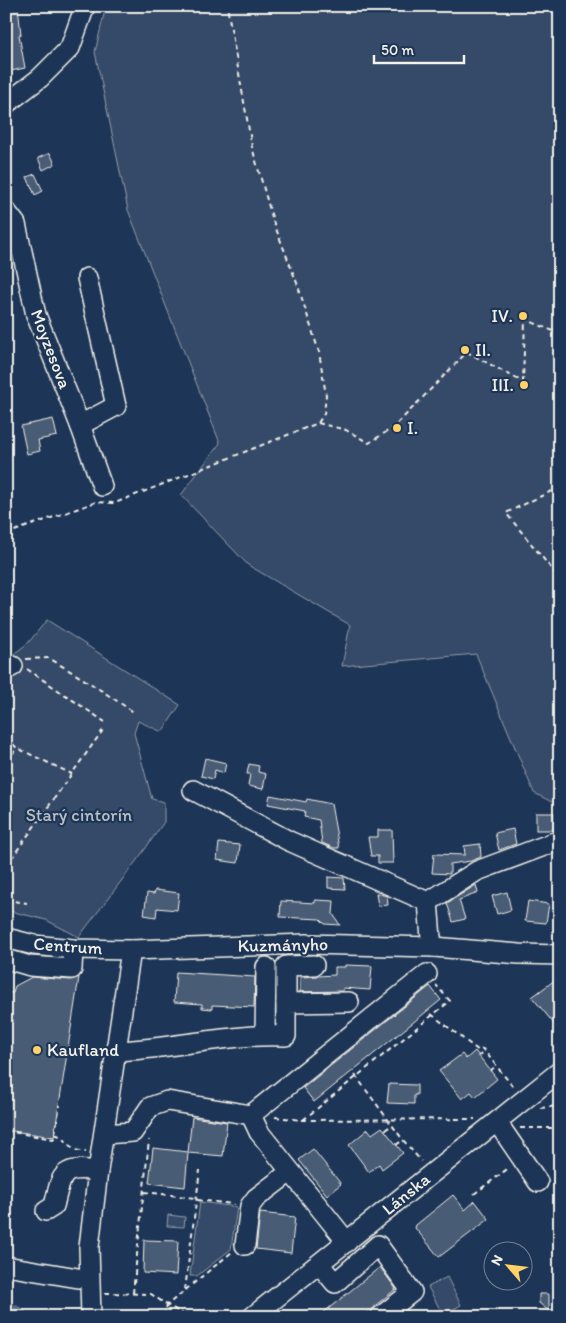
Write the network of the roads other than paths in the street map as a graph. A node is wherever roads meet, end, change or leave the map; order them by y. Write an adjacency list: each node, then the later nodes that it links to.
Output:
1 (85, 6): 2 (street)
2 (6, 104)
3 (6, 211): 5 (street, Moyzesova)
4 (87, 278): 5 (street)
5 (80, 425): 6 (street, Moyzesova)
6 (102, 486)
7 (193, 790): 9 (street)
8 (560, 840): 9 (street)
9 (428, 902): 11 (street)
10 (6, 938): 12 (street, Centrum)
11 (434, 947): 13 (street, Kuzmányho); 14 (street, Kuzmányho)
12 (73, 949): 13 (street, Centrum); 17 (street)
13 (131, 950): 24 (street)
14 (560, 955)
15 (6, 959): 17 (street)
16 (314, 965): 22 (street)
17 (30, 966): 19 (street)
18 (266, 967): 23 (street)
19 (6, 971)
20 (427, 974): 26 (street)
21 (349, 1002): 22 (street)
22 (286, 1003): 23 (street)
23 (265, 1035): 24 (street)
24 (117, 1051): 28 (street)
25 (560, 1071): 27 (street, Lánska)
26 (250, 1115): 28 (street); 30 (street)
27 (497, 1122): 31 (street); 33 (street, Lánska)
28 (104, 1134): 29 (street)
29 (98, 1171): 32 (street); 38 (street)
30 (290, 1172): 33 (street); 34 (street)
31 (538, 1182)
32 (46, 1211)
33 (347, 1242): 39 (street, Lánska)
34 (245, 1246)
35 (6, 1266): 37 (street)
36 (325, 1272): 40 (street)
37 (78, 1278)
38 (91, 1317)
39 (252, 1317)
40 (380, 1317)

